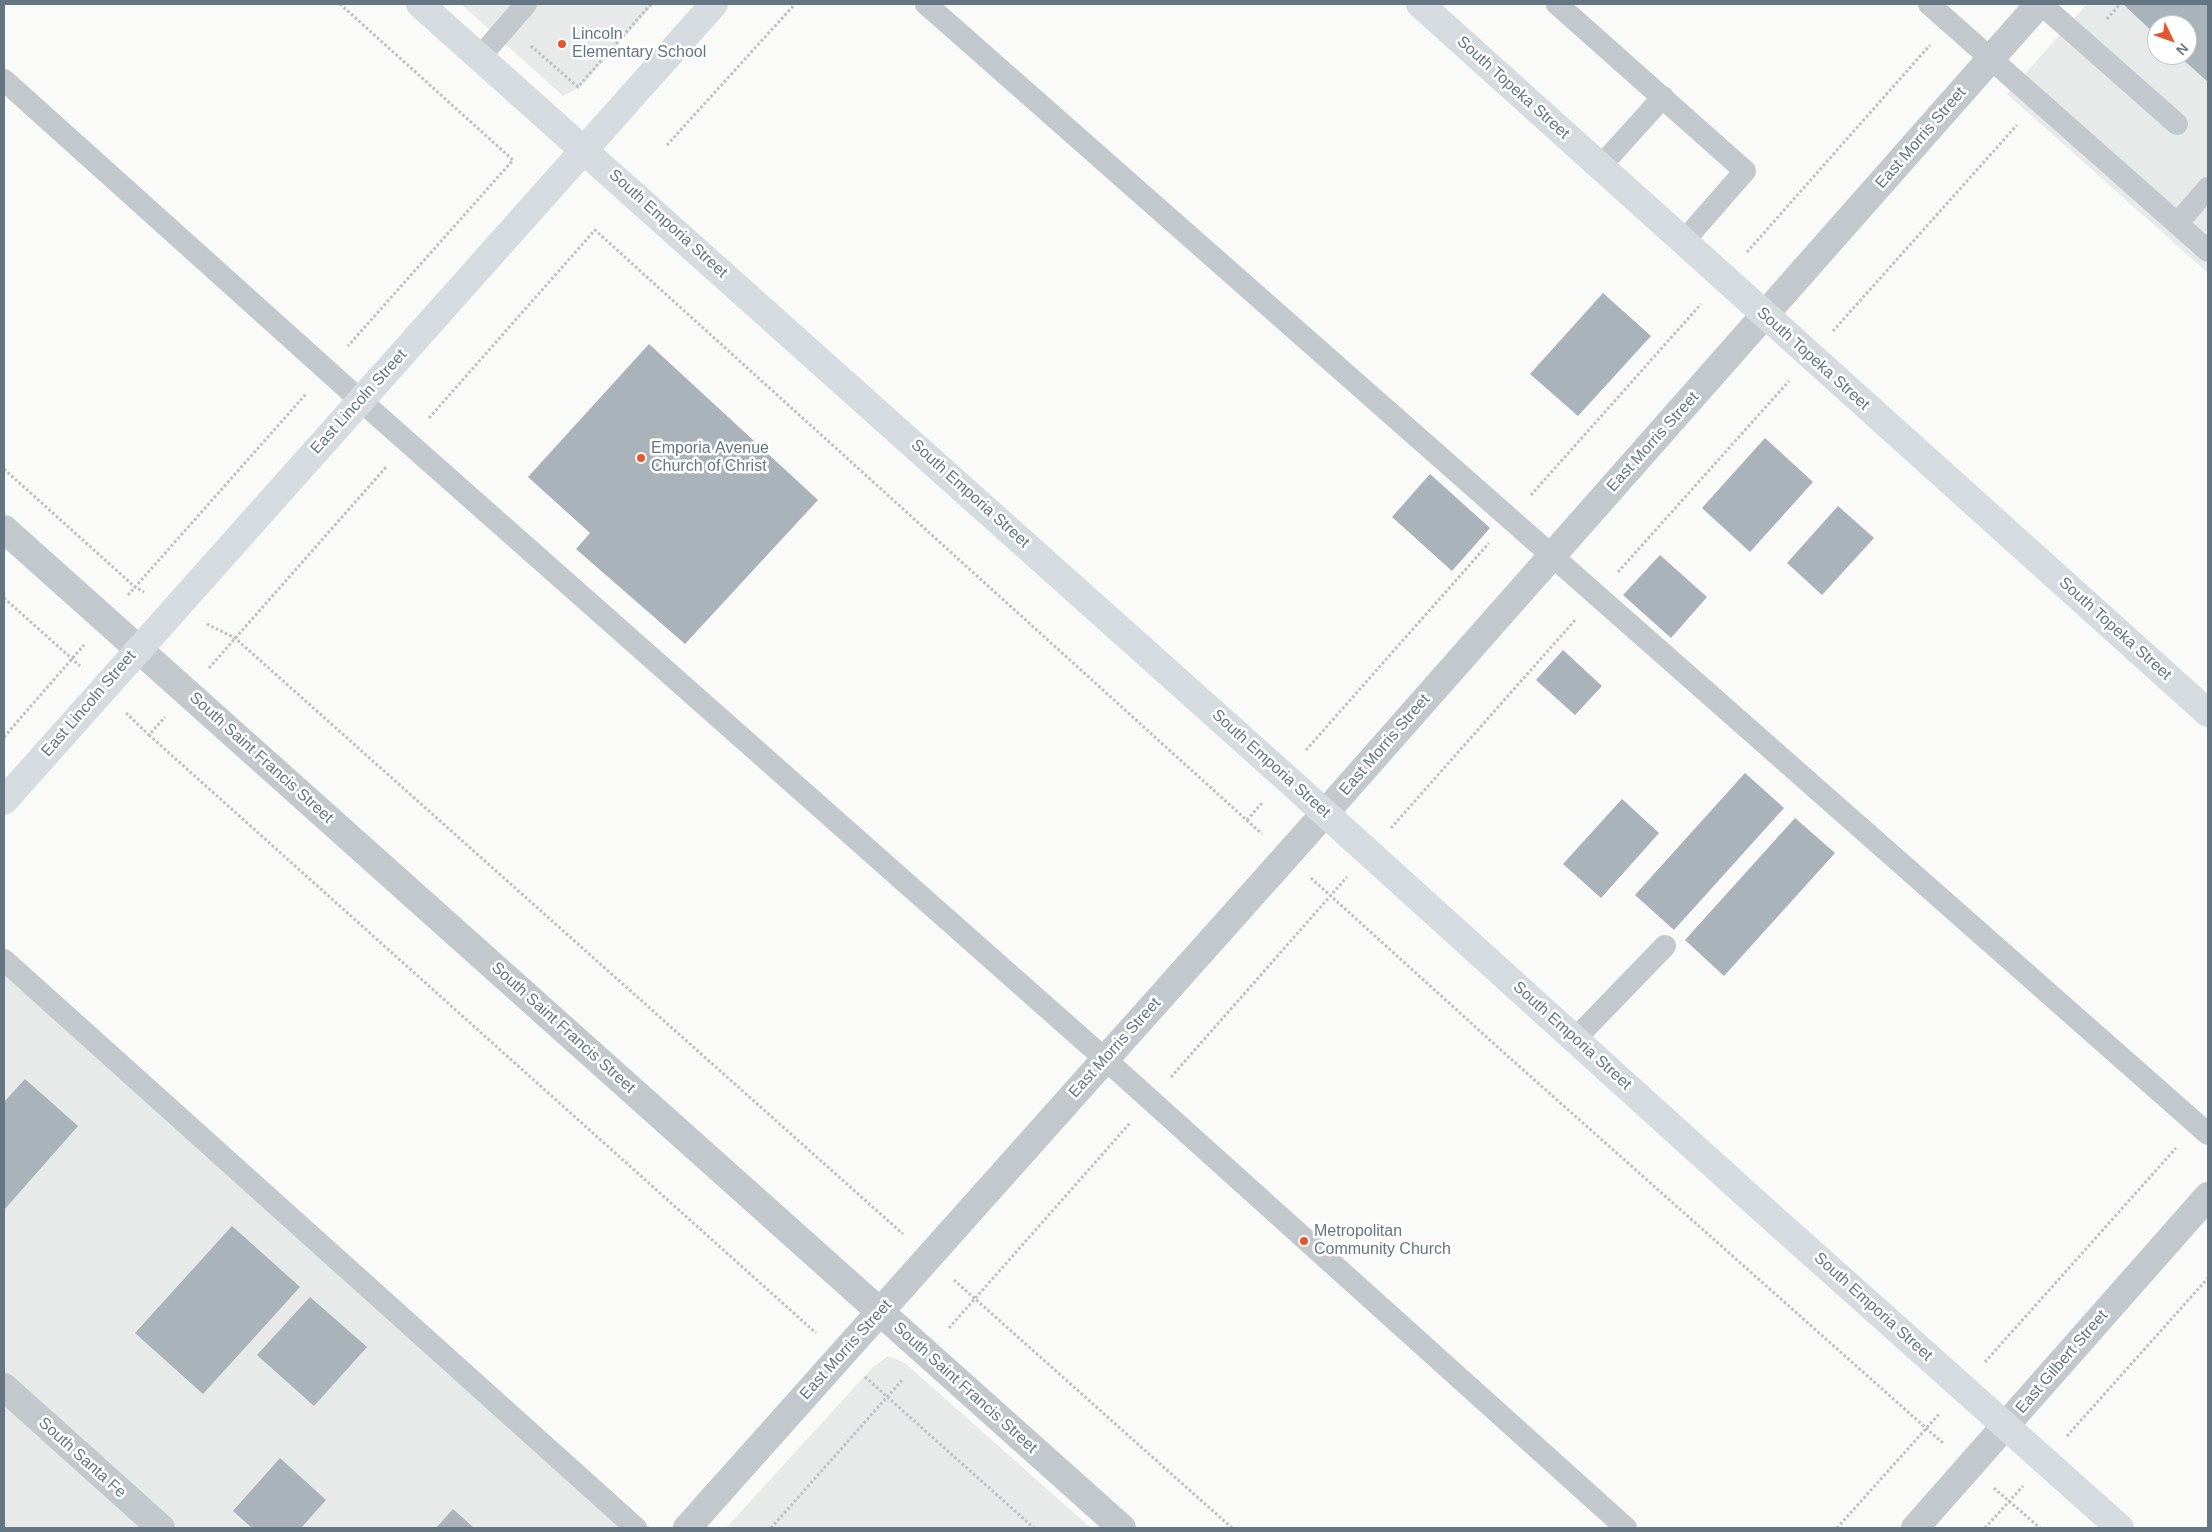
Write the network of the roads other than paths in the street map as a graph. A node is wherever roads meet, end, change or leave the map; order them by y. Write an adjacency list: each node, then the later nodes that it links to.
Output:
1 (420, 4): 9 (street, South Emporia Street)
2 (526, 4): 9 (lane)
3 (714, 4): 14 (street, East Lincoln Street)
4 (926, 4): 23 (lane)
5 (1420, 4): 15 (street, South Topeka Street)
6 (1558, 4): 12 (lane)
7 (1929, 4): 10 (lane)
8 (2040, 4): 10 (street, East Morris Street); 13 (lane)
9 (480, 57): 14 (street, South Emporia Street)
10 (1991, 59): 17 (lane); 20 (street, East Morris Street)
11 (4, 80): 21 (lane)
12 (1662, 97): 15 (lane); 18 (lane)
13 (2177, 124)
14 (584, 150): 21 (street, East Lincoln Street); 27 (street, South Emporia Street)
15 (1600, 167): 18 (street, South Topeka Street)
16 (2208, 188): 17 (lane)
17 (2177, 224): 19 (lane)
18 (1683, 242): 20 (street, South Topeka Street)
19 (2208, 251)
20 (1765, 316): 23 (street, East Morris Street); 25 (street, South Topeka Street)
21 (360, 400): 24 (street, East Lincoln Street); 31 (lane)
22 (4, 529): 24 (street, South Saint Francis Street)
23 (1552, 556): 27 (street, East Morris Street); 32 (lane)
24 (139, 648): 26 (street, East Lincoln Street); 34 (street, South Saint Francis Street)
25 (2208, 713)
26 (4, 801)
27 (1325, 812): 30 (street, South Emporia Street); 31 (street, East Morris Street)
28 (1665, 946): 30 (lane)
29 (4, 960): 38 (lane)
30 (1575, 1039): 36 (street, South Emporia Street)
31 (1105, 1059): 34 (street, East Morris Street); 41 (lane)
32 (2203, 1129)
33 (2208, 1196): 36 (street, East Gilbert Street)
34 (880, 1312): 39 (street, East Morris Street); 40 (street, South Saint Francis Street)
35 (4, 1387): 37 (street, South Santa Fe)
36 (2006, 1426): 42 (street, East Gilbert Street); 43 (street, South Emporia Street)
37 (161, 1528)
38 (636, 1528)
39 (687, 1528)
40 (1122, 1528)
41 (1626, 1528)
42 (1915, 1528)
43 (2120, 1528)

